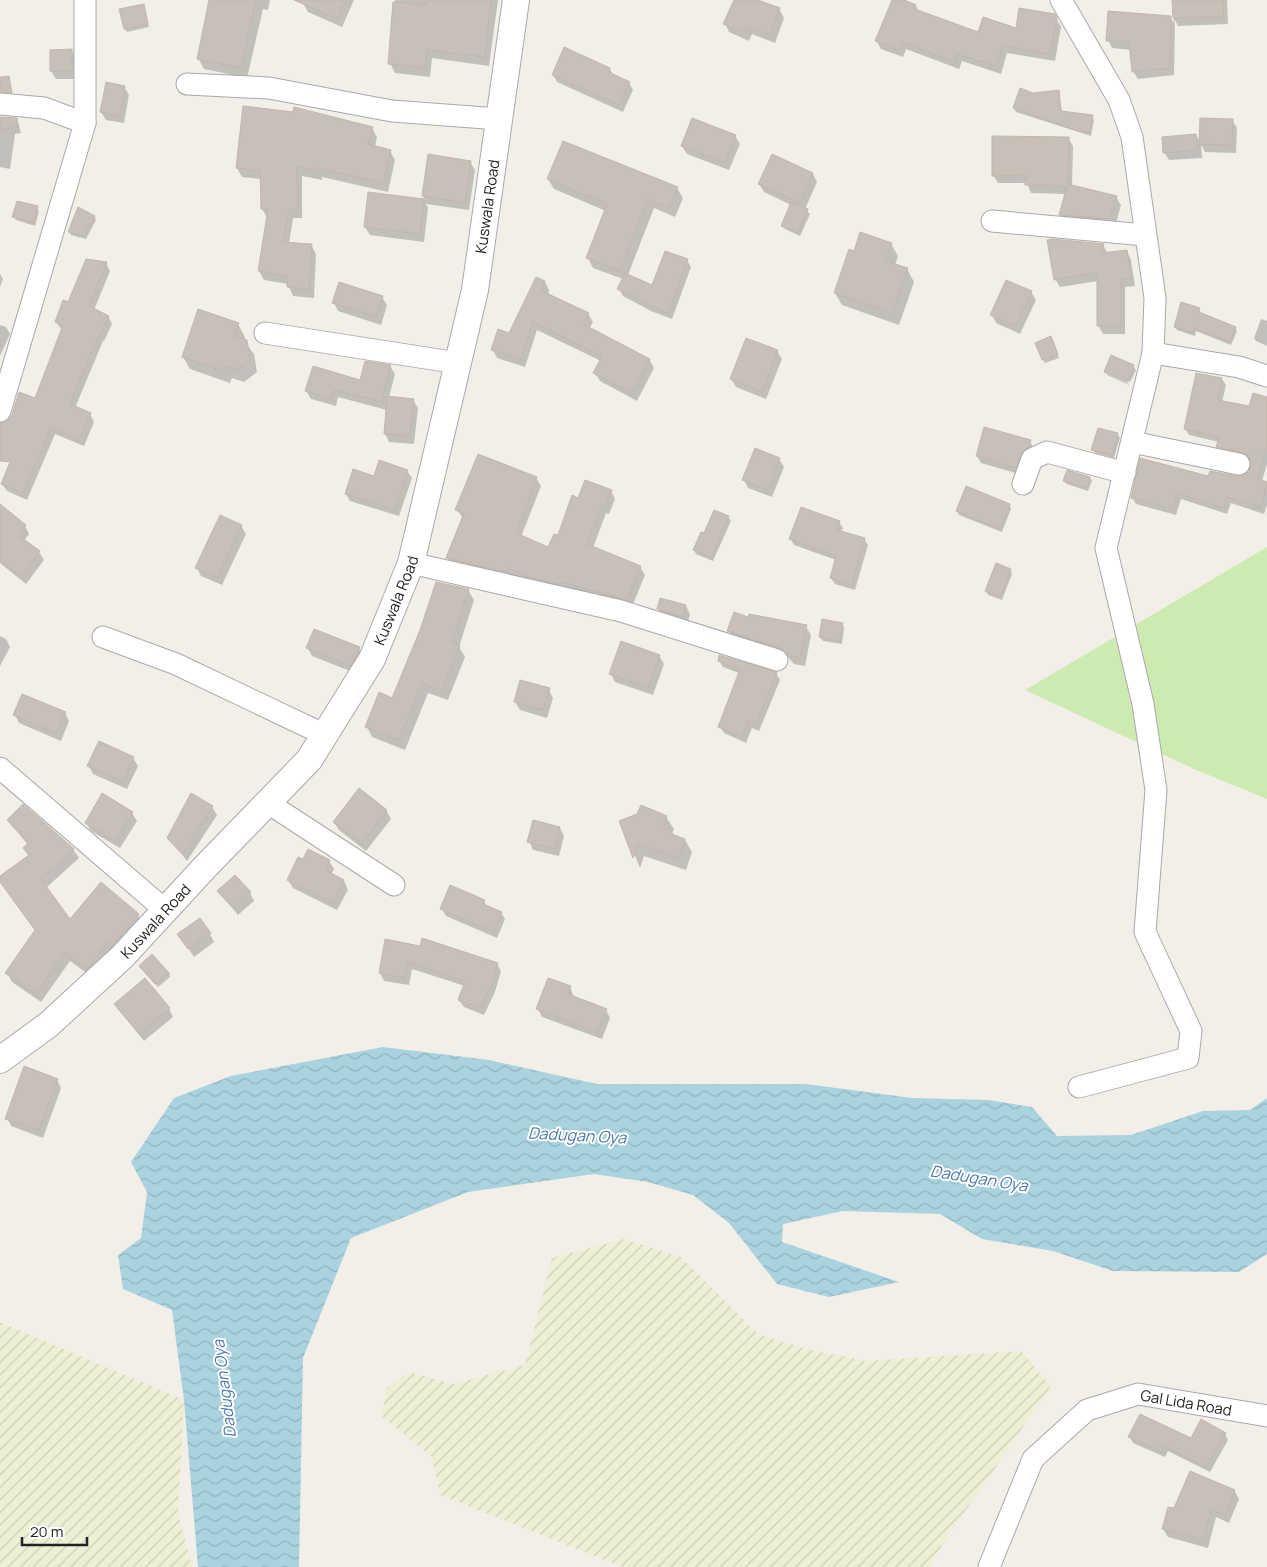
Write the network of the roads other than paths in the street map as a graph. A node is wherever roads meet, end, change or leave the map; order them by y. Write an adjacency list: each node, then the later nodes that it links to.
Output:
1 (86, 0): 7 (street)
2 (516, 0): 6 (street, Kuswala Road)
3 (1061, 0): 9 (street)
4 (187, 84): 6 (street)
5 (0, 104): 7 (street)
6 (499, 119): 12 (street, Kuswala Road)
7 (85, 123): 14 (street)
8 (992, 220): 9 (street)
9 (1145, 235): 11 (street)
10 (265, 333): 12 (street)
11 (1153, 353): 13 (street); 15 (street)
12 (458, 363): 19 (street, Kuswala Road)
13 (1267, 376)
14 (0, 411)
15 (1132, 442): 16 (street); 17 (street)
16 (1240, 464)
17 (1125, 473): 18 (street); 28 (street)
18 (1023, 484)
19 (410, 563): 21 (street); 22 (street, Kuswala Road)
20 (103, 637): 22 (street)
21 (777, 660)
22 (325, 735): 24 (street, Kuswala Road)
23 (0, 768): 26 (street)
24 (268, 803): 25 (street); 26 (street, Kuswala Road)
25 (394, 885)
26 (165, 910): 27 (street, Kuswala Road)
27 (0, 1060)
28 (1079, 1087)
29 (1267, 1416): 30 (street, Gal Lida Road)
30 (989, 1567)

